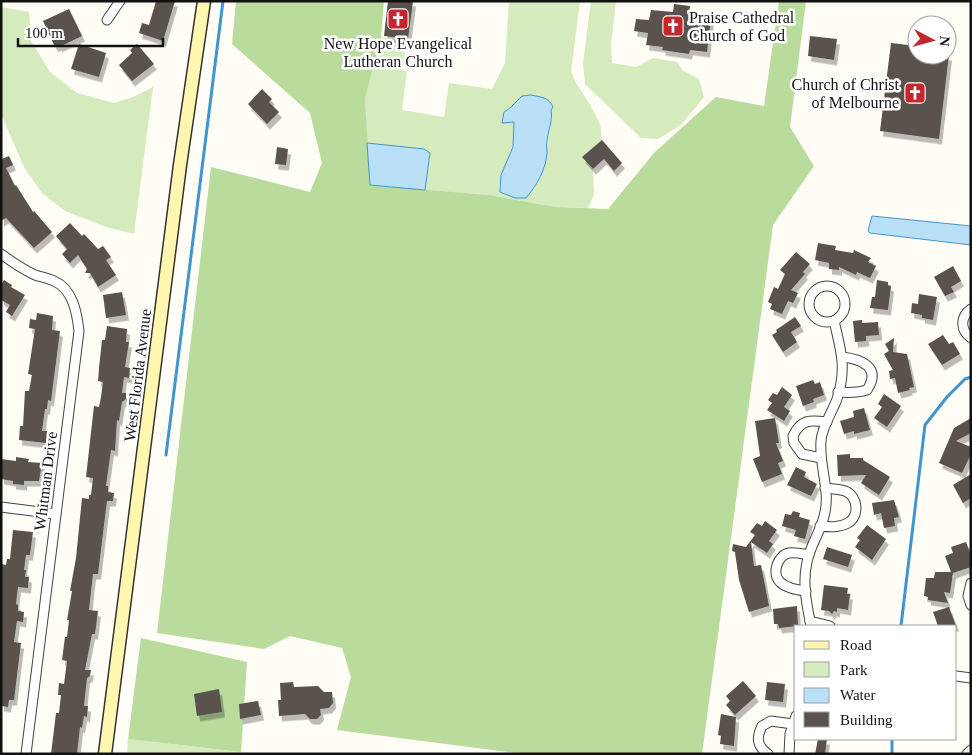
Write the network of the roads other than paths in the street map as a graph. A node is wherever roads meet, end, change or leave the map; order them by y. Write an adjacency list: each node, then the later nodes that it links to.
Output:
1 (120, 1): 3 (street)
2 (204, 1): 26 (street, West Florida Avenue)
3 (107, 20)
4 (1, 254): 14 (street, Whitman Drive)
5 (971, 309): 7 (street)
6 (834, 320): 6 (street); 8 (street)
7 (971, 338)
8 (842, 357): 9 (street); 9 (street)
9 (838, 392): 10 (street)
10 (827, 422): 11 (street); 11 (street)
11 (821, 458): 12 (street)
12 (825, 488): 15 (street); 15 (street)
13 (1, 507): 14 (street)
14 (56, 514): 25 (street, Whitman Drive)
15 (820, 526): 16 (street)
16 (809, 555): 18 (street); 18 (street)
17 (971, 583): 19 (street)
18 (806, 590): 20 (street)
19 (971, 605)
20 (810, 624)
21 (957, 676): 22 (street)
22 (971, 678)
23 (794, 720): 27 (street); 28 (street)
24 (971, 750): 29 (street)
25 (26, 754)
26 (105, 754)
27 (768, 754)
28 (789, 754)
29 (967, 754)

